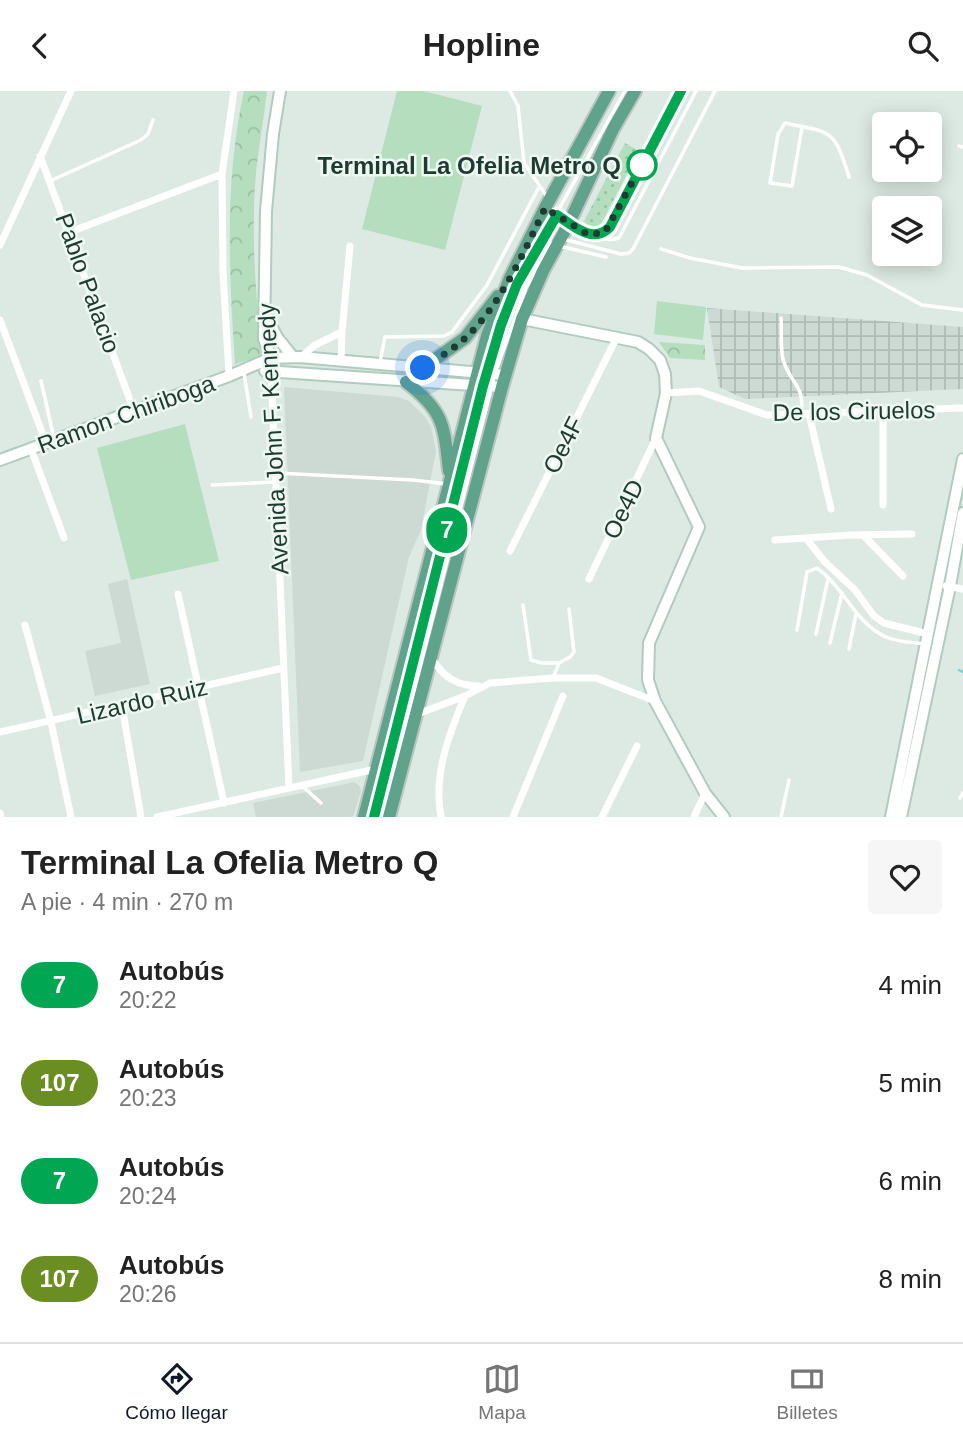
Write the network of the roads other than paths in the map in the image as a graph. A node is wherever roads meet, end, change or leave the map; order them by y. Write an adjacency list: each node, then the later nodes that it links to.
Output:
1 (71, 91): 13 (street)
2 (234, 91): 14 (street, Avenida John F. Kennedy)
3 (279, 91): 29 (street, Avenida John F. Kennedy)
4 (510, 91): 17 (lane)
5 (609, 91): 18 (main road)
6 (625, 91): 18 (lane)
7 (635, 91): 19 (main road)
8 (681, 91): 21 (lane)
9 (696, 91): 21 (lane)
10 (715, 91): 22 (lane)
11 (153, 120): 16 (lane)
12 (803, 127): 12 (lane); 15 (lane)
13 (40, 156): 16 (street, Pablo Palacio); 23 (street)
14 (222, 174): 20 (street); 42 (street, Avenida John F. Kennedy)
15 (849, 177)
16 (50, 181): 20 (street, Pablo Palacio)
17 (539, 187): 18 (lane); 38 (lane)
18 (550, 207): 19 (lane); 27 (main road); 43 (lane)
19 (569, 223): 21 (lane); 22 (main road)
20 (70, 232): 48 (street, Pablo Palacio)
21 (589, 235)
22 (559, 242): 26 (lane); 31 (main road); 43 (lane)
23 (0, 245)
24 (351, 246): 33 (street)
25 (661, 249): 28 (lane)
26 (606, 257)
27 (510, 278): 39 (main road); 43 (main road)
28 (963, 310)
29 (266, 316): 35 (street); 36 (street, Avenida John F. Kennedy)
30 (781, 318): 50 (lane)
31 (522, 319): 34 (street); 43 (main road)
32 (0, 320): 53 (street)
33 (342, 333): 35 (street); 37 (street)
34 (616, 339): 46 (street); 69 (street, Oe4F)
35 (297, 357): 36 (street, Ramon Chiriboga); 37 (street, Ramon Chiriboga)
36 (271, 358): 40 (street, Ramon Chiriboga); 41 (street, Avenida John F. Kennedy)
37 (341, 361): 38 (street, Ramon Chiriboga)
38 (380, 365): 39 (street, Ramon Chiriboga)
39 (423, 368): 43 (street, Ramon Chiriboga)
40 (248, 369): 41 (street); 42 (street, Ramon Chiriboga); 51 (lane)
41 (271, 372): 45 (street); 57 (street, Avenida John F. Kennedy)
42 (229, 376): 48 (street, Ramon Chiriboga)
43 (489, 380): 45 (street); 58 (main road); 87 (main road); 112 (lane); 113 (lane)
44 (41, 381): 53 (lane)
45 (406, 381): 58 (main road)
46 (666, 393): 50 (street, De los Ciruelos); 52 (street)
47 (963, 408): 49 (street, De los Ciruelos)
48 (134, 411): 53 (street, Ramon Chiriboga)
49 (883, 411): 50 (street, De los Ciruelos); 60 (street)
50 (804, 414): 61 (street)
51 (251, 417)
52 (656, 438): 71 (street, Oe4D); 95 (street)
53 (51, 442): 54 (street, Ramon Chiriboga)
54 (31, 449): 56 (street, Ramon Chiriboga); 66 (street)
55 (963, 459): 73 (street)
56 (0, 460)
57 (275, 477): 58 (lane); 59 (lane); 89 (street, Avenida John F. Kennedy)
58 (449, 482): 101 (main road)
59 (212, 485)
60 (883, 505)
61 (831, 509)
62 (963, 513): 63 (street)
63 (962, 529): 74 (street)
64 (912, 534): 65 (street)
65 (863, 535): 67 (street); 70 (street)
66 (64, 538)
67 (806, 538): 68 (street); 84 (street)
68 (775, 540)
69 (510, 551)
70 (903, 576)
71 (589, 579)
72 (828, 579): 76 (lane); 82 (lane); 83 (lane)
73 (938, 585): 74 (street); 84 (street)
74 (950, 586): 75 (street); 122 (street)
75 (963, 589)
76 (842, 593): 80 (lane); 85 (lane)
77 (178, 594): 92 (street)
78 (523, 605): 88 (lane)
79 (569, 609): 88 (lane)
80 (856, 614): 84 (lane); 86 (lane)
81 (25, 625): 98 (street)
82 (797, 630)
83 (816, 634)
84 (927, 640): 121 (street)
85 (831, 643)
86 (849, 649)
87 (430, 657): 91 (street); 97 (main road)
88 (559, 663): 90 (lane)
89 (283, 668): 92 (street, Lizardo Ruiz); 104 (street, Avenida John F. Kennedy)
90 (553, 678): 91 (street); 95 (street)
91 (483, 686): 93 (street)
92 (199, 688): 96 (street, Lizardo Ruiz); 106 (street)
93 (465, 696): 97 (street); 115 (street)
94 (563, 696): 116 (street)
95 (654, 701): 105 (street)
96 (122, 706): 98 (street, Lizardo Ruiz); 109 (street)
97 (415, 715): 114 (main road)
98 (51, 722): 99 (street, Lizardo Ruiz); 108 (street)
99 (0, 732)
100 (637, 747): 117 (street)
101 (376, 769): 103 (street); 111 (main road)
102 (789, 780): 120 (lane)
103 (301, 785): 104 (street); 107 (lane)
104 (289, 788): 106 (street)
105 (705, 793): 118 (street); 119 (street)
106 (224, 803): 110 (street)
107 (321, 803)
108 (71, 817)
109 (141, 817)
110 (158, 817)
111 (364, 817)
112 (374, 817)
113 (382, 817)
114 (389, 817)
115 (441, 817)
116 (513, 817)
117 (602, 817)
118 (694, 817)
119 (724, 817)
120 (781, 817)
121 (891, 817)
122 (901, 817)

